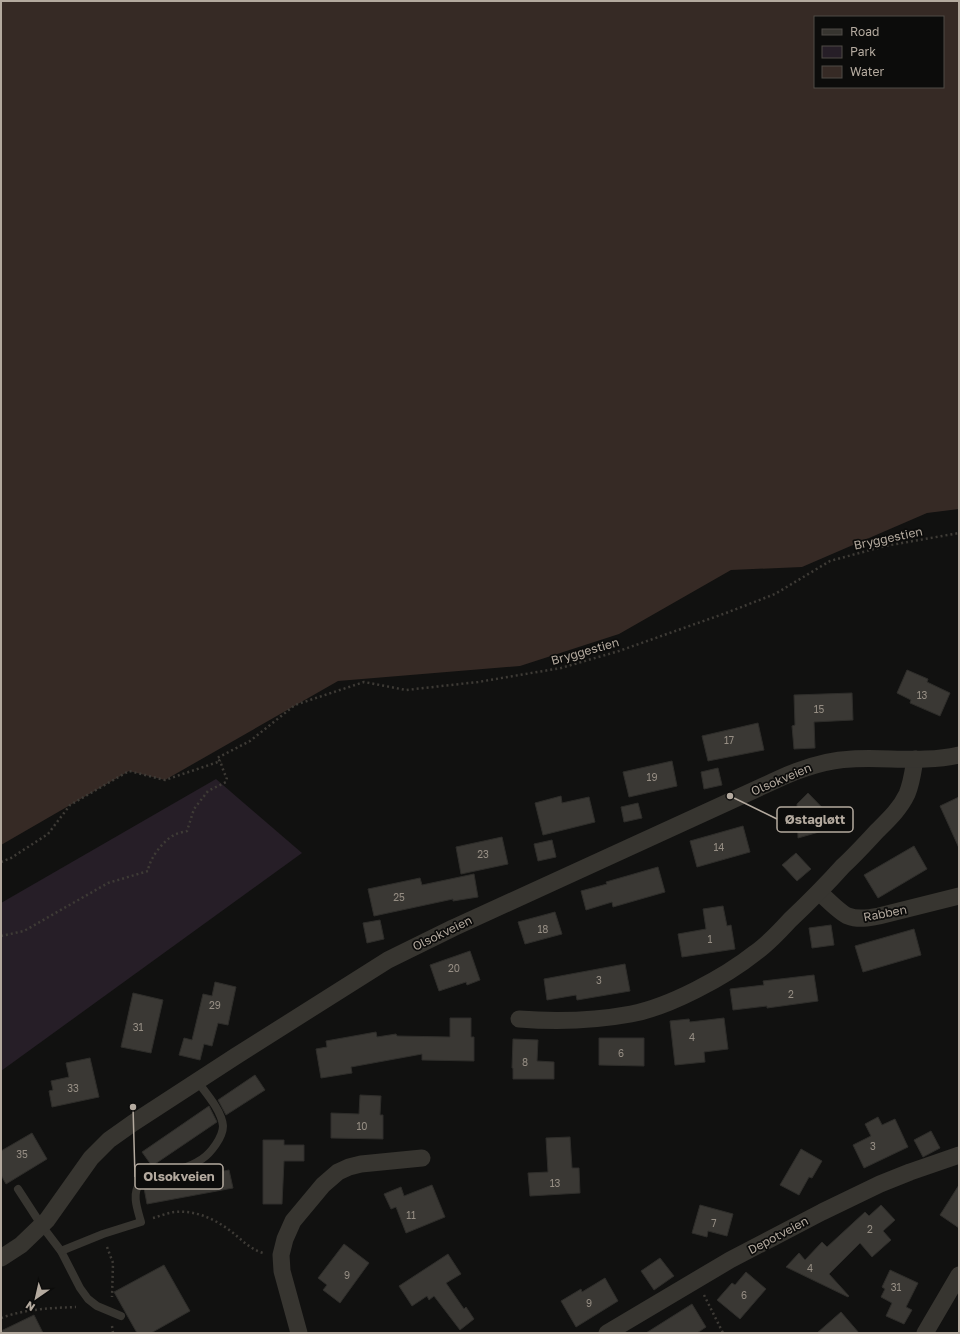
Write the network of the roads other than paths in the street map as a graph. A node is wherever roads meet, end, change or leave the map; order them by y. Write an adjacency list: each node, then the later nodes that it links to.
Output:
1 (959, 754): 2 (street, Olsokveien)
2 (915, 759): 3 (street); 6 (street, Olsokveien)
3 (819, 892): 4 (street, Rabben); 5 (street)
4 (959, 896)
5 (520, 1019)
6 (198, 1081): 10 (street, Olsokveien); 11 (lane)
7 (959, 1155): 16 (street, Depotveien)
8 (422, 1158): 15 (street)
9 (18, 1189): 10 (lane)
10 (42, 1226): 11 (lane); 12 (street, Olsokveien)
11 (62, 1251): 14 (lane)
12 (1, 1258)
13 (959, 1274): 17 (street)
14 (121, 1316)
15 (299, 1333)
16 (607, 1333)
17 (925, 1333)

